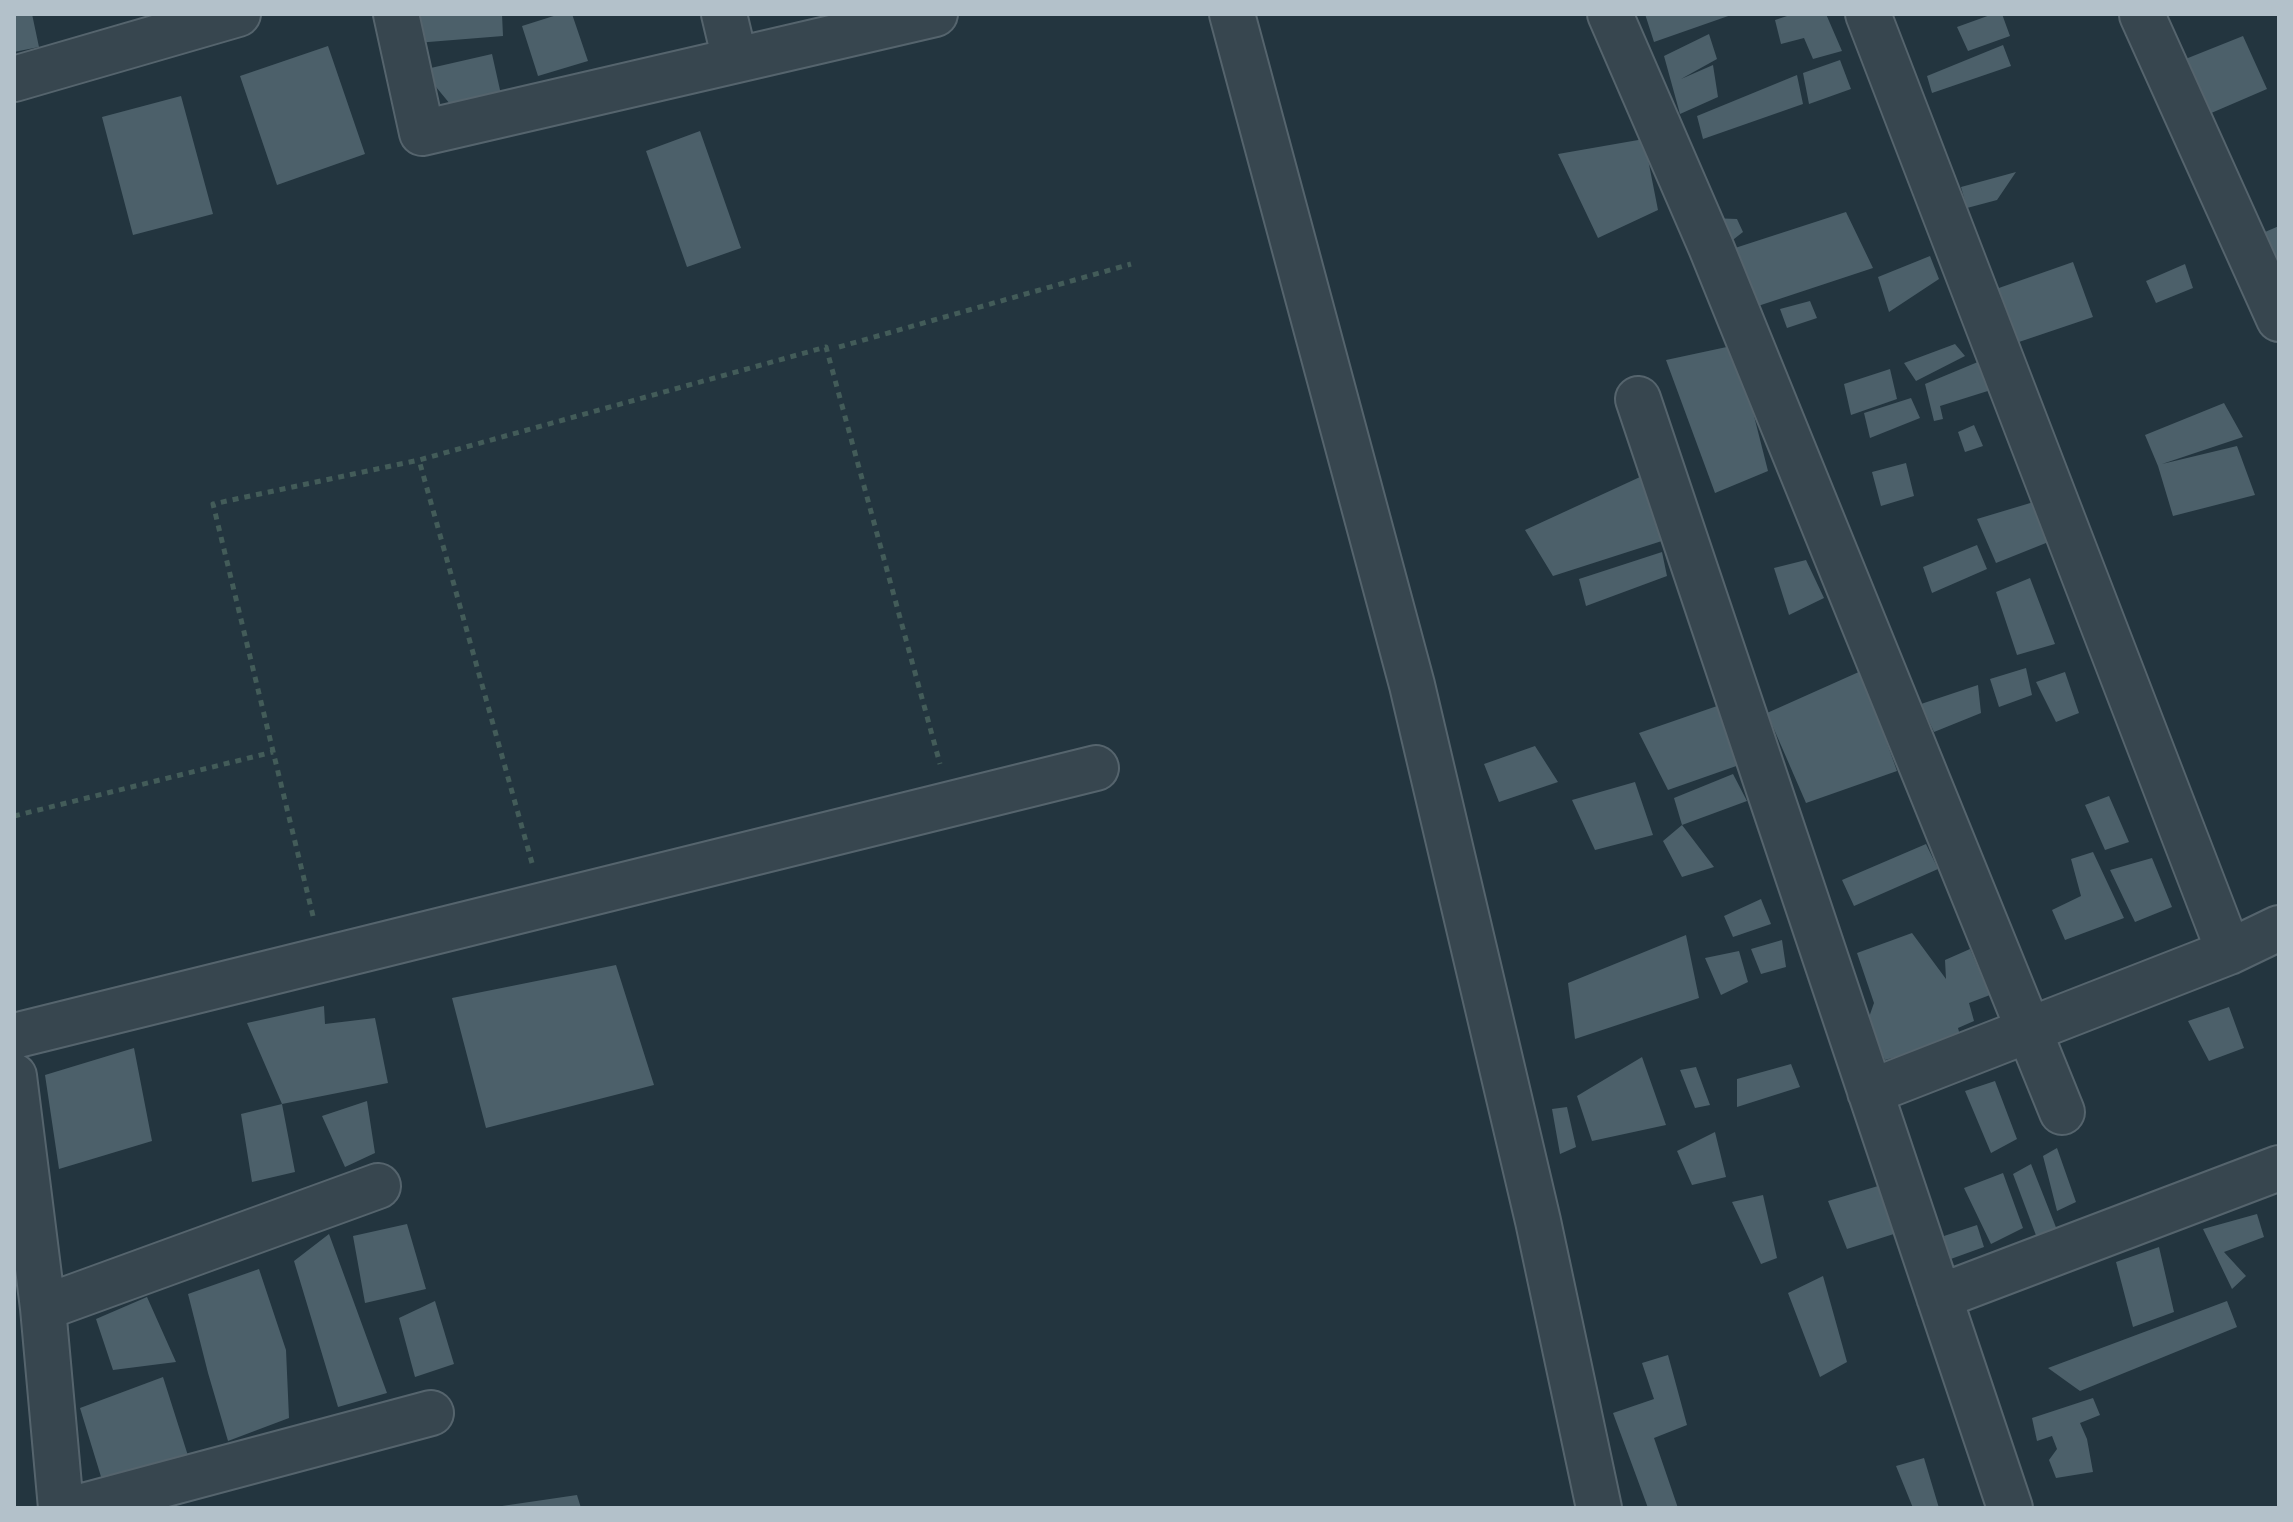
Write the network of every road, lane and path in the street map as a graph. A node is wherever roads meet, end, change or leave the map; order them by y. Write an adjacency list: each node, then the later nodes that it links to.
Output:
1 (238, 14): 10 (street)
2 (396, 14): 9 (street)
3 (724, 14): 9 (street)
4 (935, 14): 9 (street)
5 (1232, 14): 37 (street)
6 (1610, 14): 24 (street)
7 (1868, 14): 22 (street)
8 (2144, 14): 12 (street)
9 (735, 60)
10 (14, 79)
11 (1131, 264): 13 (path)
12 (2279, 319)
13 (839, 347)
14 (1638, 399): 27 (street)
15 (419, 460): 16 (path); 18 (path); 20 (path)
16 (273, 752): 19 (path); 23 (path)
17 (1096, 768): 18 (street)
18 (950, 804): 20 (street)
19 (14, 816)
20 (544, 905): 23 (street)
21 (2279, 928): 22 (street)
22 (2229, 952): 24 (street)
23 (323, 959): 25 (street)
24 (2028, 1030): 27 (street); 28 (street)
25 (14, 1036)
26 (14, 1076): 32 (street)
27 (1870, 1092): 31 (street)
28 (2062, 1112)
29 (2279, 1168): 31 (street)
30 (378, 1186): 32 (street)
31 (1939, 1297): 38 (street)
32 (43, 1308): 33 (street)
33 (30, 1354): 35 (street)
34 (431, 1413): 36 (street)
35 (61, 1508)
36 (76, 1508)
37 (1599, 1508)
38 (2010, 1508)

